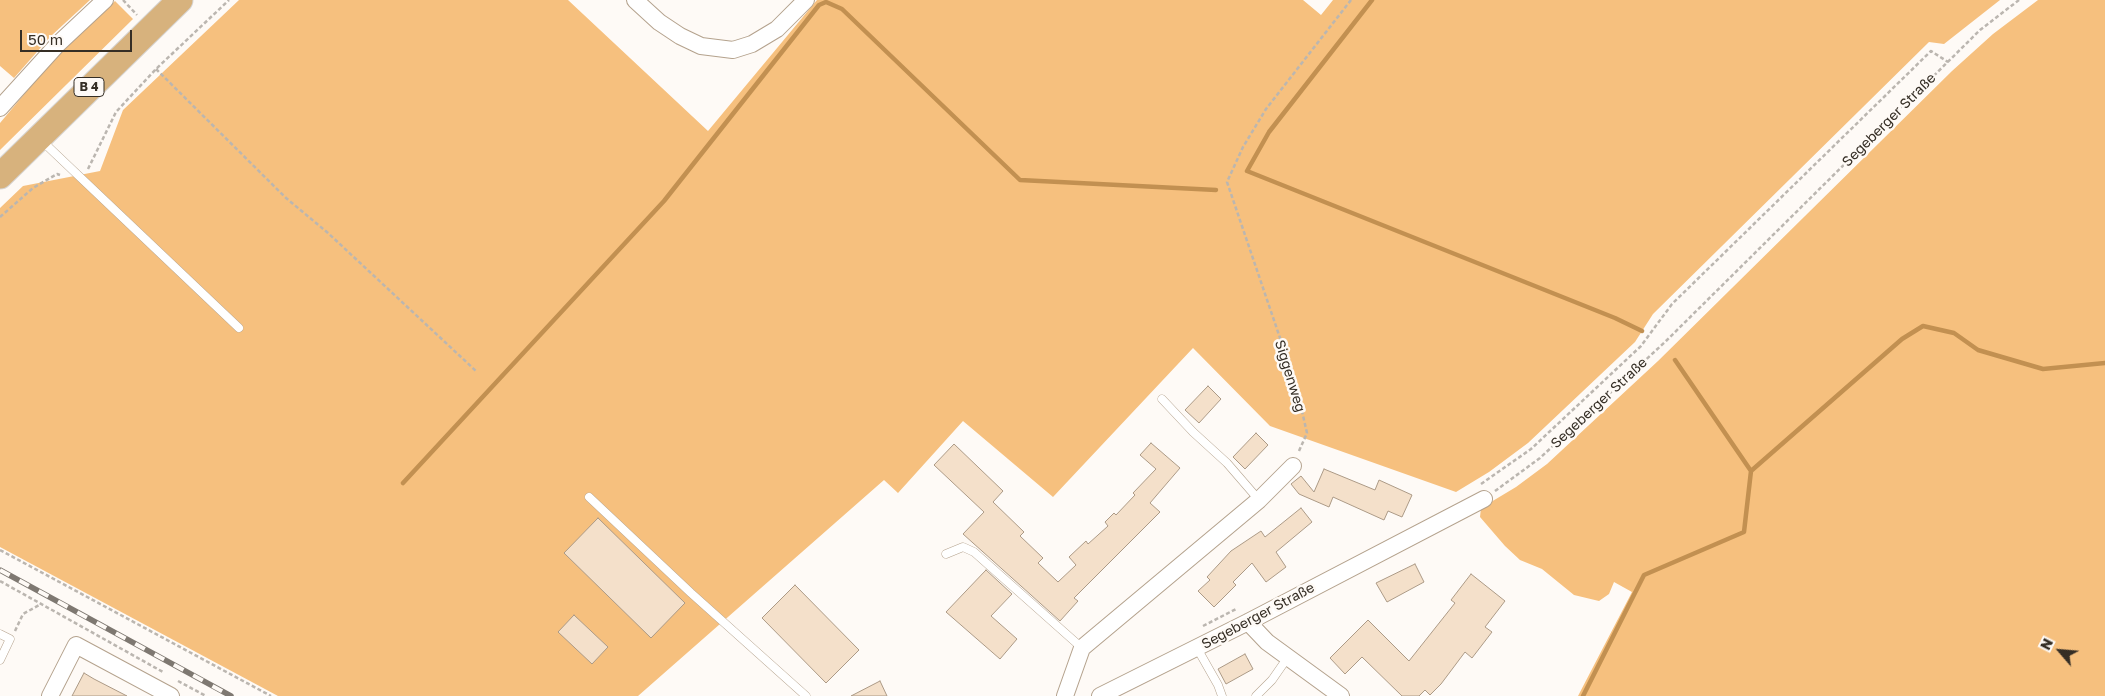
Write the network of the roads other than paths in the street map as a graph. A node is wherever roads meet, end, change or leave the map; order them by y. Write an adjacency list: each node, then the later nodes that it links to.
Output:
1 (106, 0): 5 (street)
2 (180, 0): 6 (main road, B 4)
3 (635, 0): 4 (street)
4 (806, 0)
5 (0, 108)
6 (38, 137): 7 (main road, B 4); 8 (lane)
7 (0, 176)
8 (239, 328)
9 (1162, 398): 13 (lane)
10 (1293, 466): 13 (street)
11 (589, 497): 23 (lane)
12 (1484, 499): 15 (street, Segeberger Straße)
13 (1259, 500): 17 (street)
14 (946, 554): 17 (lane)
15 (1248, 622): 18 (street, Segeberger Straße); 19 (street)
16 (0, 634): 20 (lane)
17 (1082, 648): 24 (street)
18 (1197, 648): 25 (street, Segeberger Straße); 26 (lane)
19 (1288, 657): 27 (lane); 28 (street)
20 (0, 660)
21 (50, 696): 22 (street)
22 (170, 696)
23 (806, 696)
24 (1064, 696)
25 (1100, 696)
26 (1222, 696)
27 (1256, 696)
28 (1341, 696)

